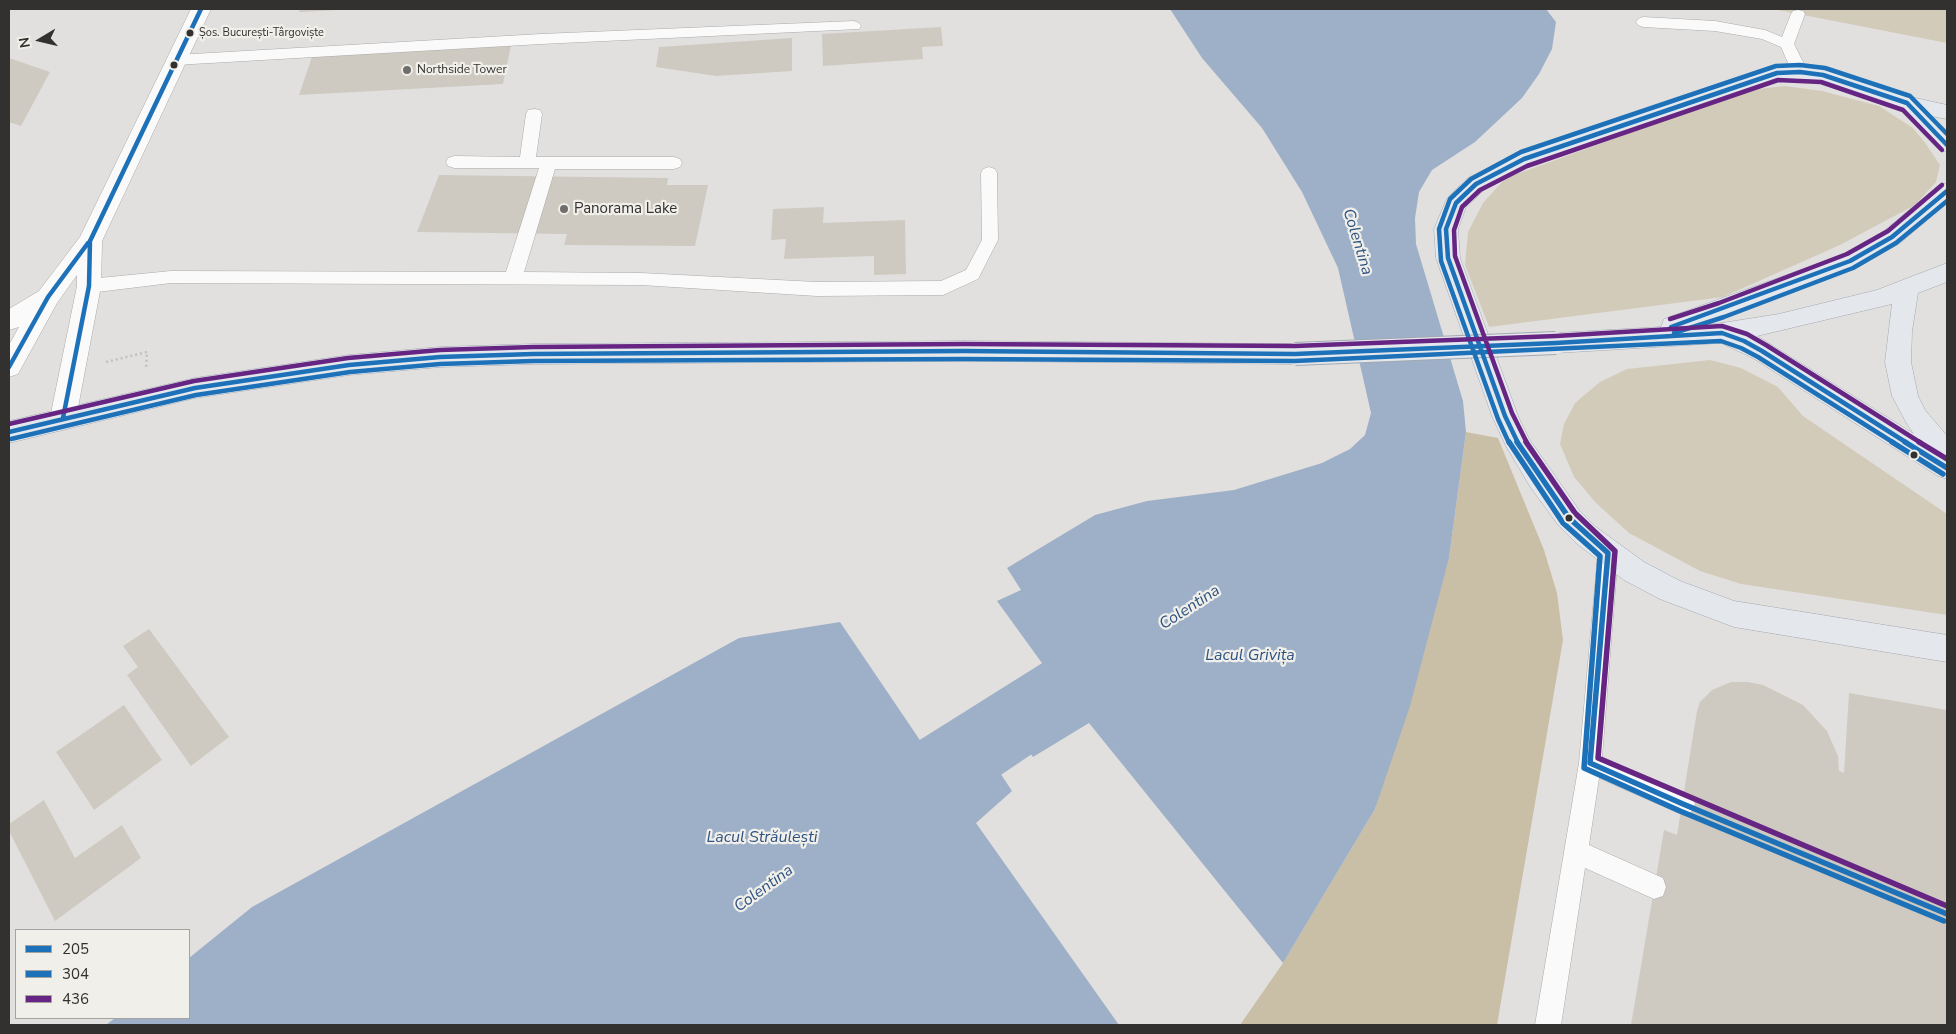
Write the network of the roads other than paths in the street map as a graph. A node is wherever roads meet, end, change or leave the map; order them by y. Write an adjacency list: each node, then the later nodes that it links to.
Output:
1 (201, 9): 6 (main road)
2 (1798, 14): 5 (lane)
3 (1643, 22): 5 (lane)
4 (854, 26): 6 (lane)
5 (1787, 44): 7 (lane)
6 (175, 60): 18 (main road)
7 (1800, 72): 8 (main road); 32 (main road)
8 (1907, 103): 9 (main road); 11 (main road)
9 (1947, 112)
10 (534, 114): 13 (lane)
11 (1947, 145)
12 (454, 162): 13 (lane)
13 (527, 163): 15 (lane)
14 (674, 163): 15 (lane)
15 (548, 164): 20 (lane)
16 (989, 173): 20 (lane)
17 (1947, 191): 26 (main road)
18 (90, 242): 21 (main road); 23 (main road)
19 (1947, 272): 22 (main road)
20 (513, 278): 21 (lane)
21 (89, 286): 28 (main road)
22 (1907, 288): 25 (main road); 30 (main road)
23 (48, 297): 24 (main road); 27 (main road)
24 (9, 321)
25 (1722, 333): 26 (main road); 31 (main road)
26 (1613, 339): 28 (main road, bridge)
27 (9, 367)
28 (63, 418): 29 (main road)
29 (9, 432)
30 (1947, 455)
31 (1947, 468)
32 (1608, 553): 33 (main road); 34 (lane)
33 (1947, 648)
34 (1590, 763): 35 (lane); 36 (lane)
35 (1683, 804)
36 (1577, 852): 37 (lane); 38 (lane)
37 (1654, 887)
38 (1548, 1025)

